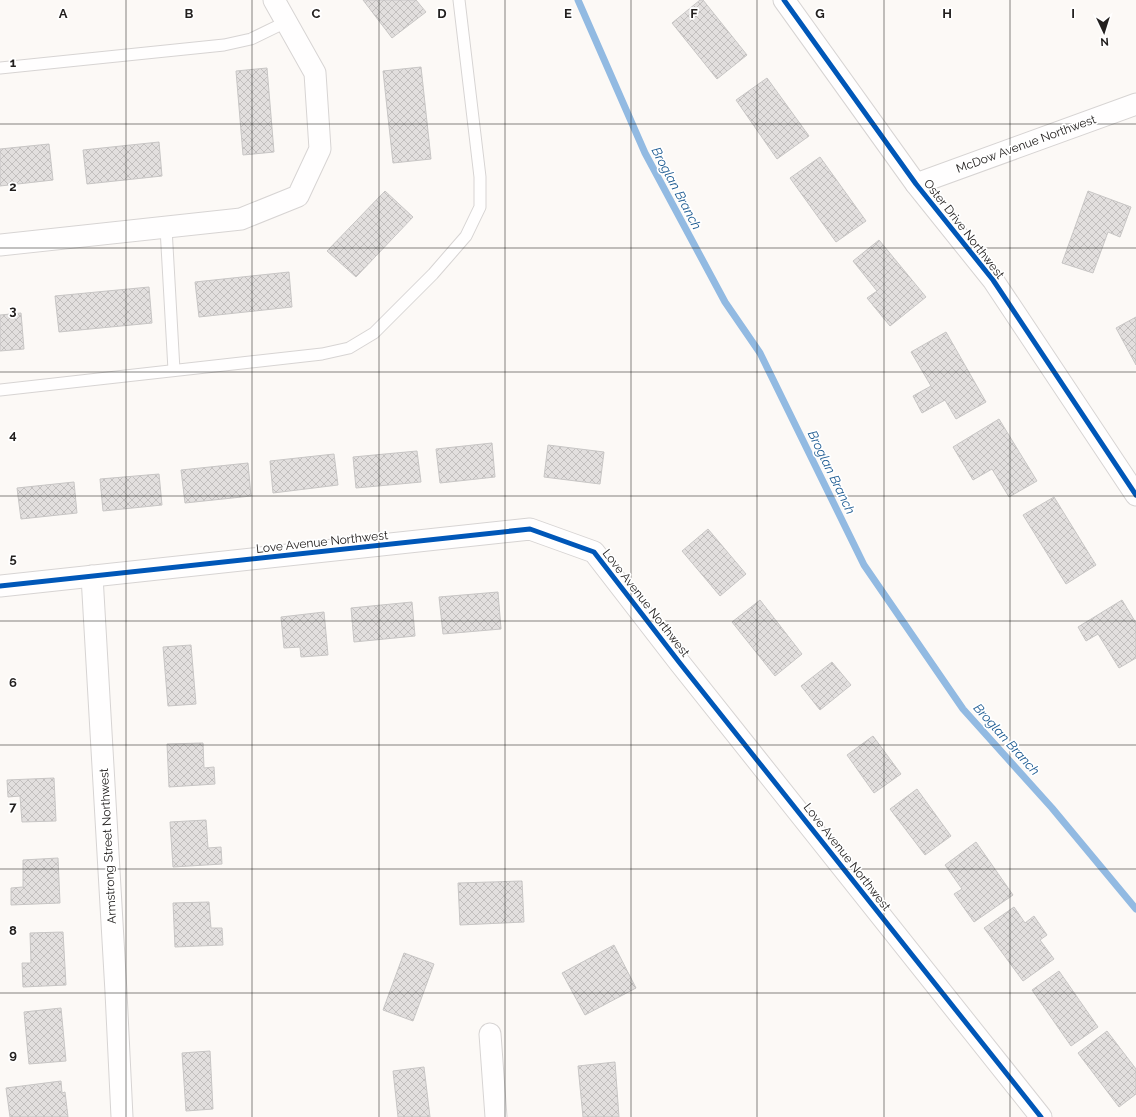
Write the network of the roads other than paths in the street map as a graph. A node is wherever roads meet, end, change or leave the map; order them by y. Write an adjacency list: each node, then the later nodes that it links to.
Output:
1 (274, 0): 4 (street)
2 (459, 0): 10 (lane)
3 (784, 0): 7 (street, Oster Drive Northwest)
4 (286, 22): 5 (lane); 8 (street)
5 (0, 68)
6 (1136, 104): 7 (street, McDow Avenue Northwest)
7 (916, 184): 12 (street, Oster Drive Northwest)
8 (166, 228): 9 (street); 10 (lane)
9 (0, 245)
10 (174, 370): 11 (lane)
11 (0, 390)
12 (1136, 495)
13 (92, 576): 14 (street, Love Avenue Northwest); 16 (street, Armstrong Street Northwest); 18 (street, Love Avenue Northwest)
14 (0, 586)
15 (490, 1034): 17 (street)
16 (122, 1117)
17 (496, 1117)
18 (1041, 1117)

